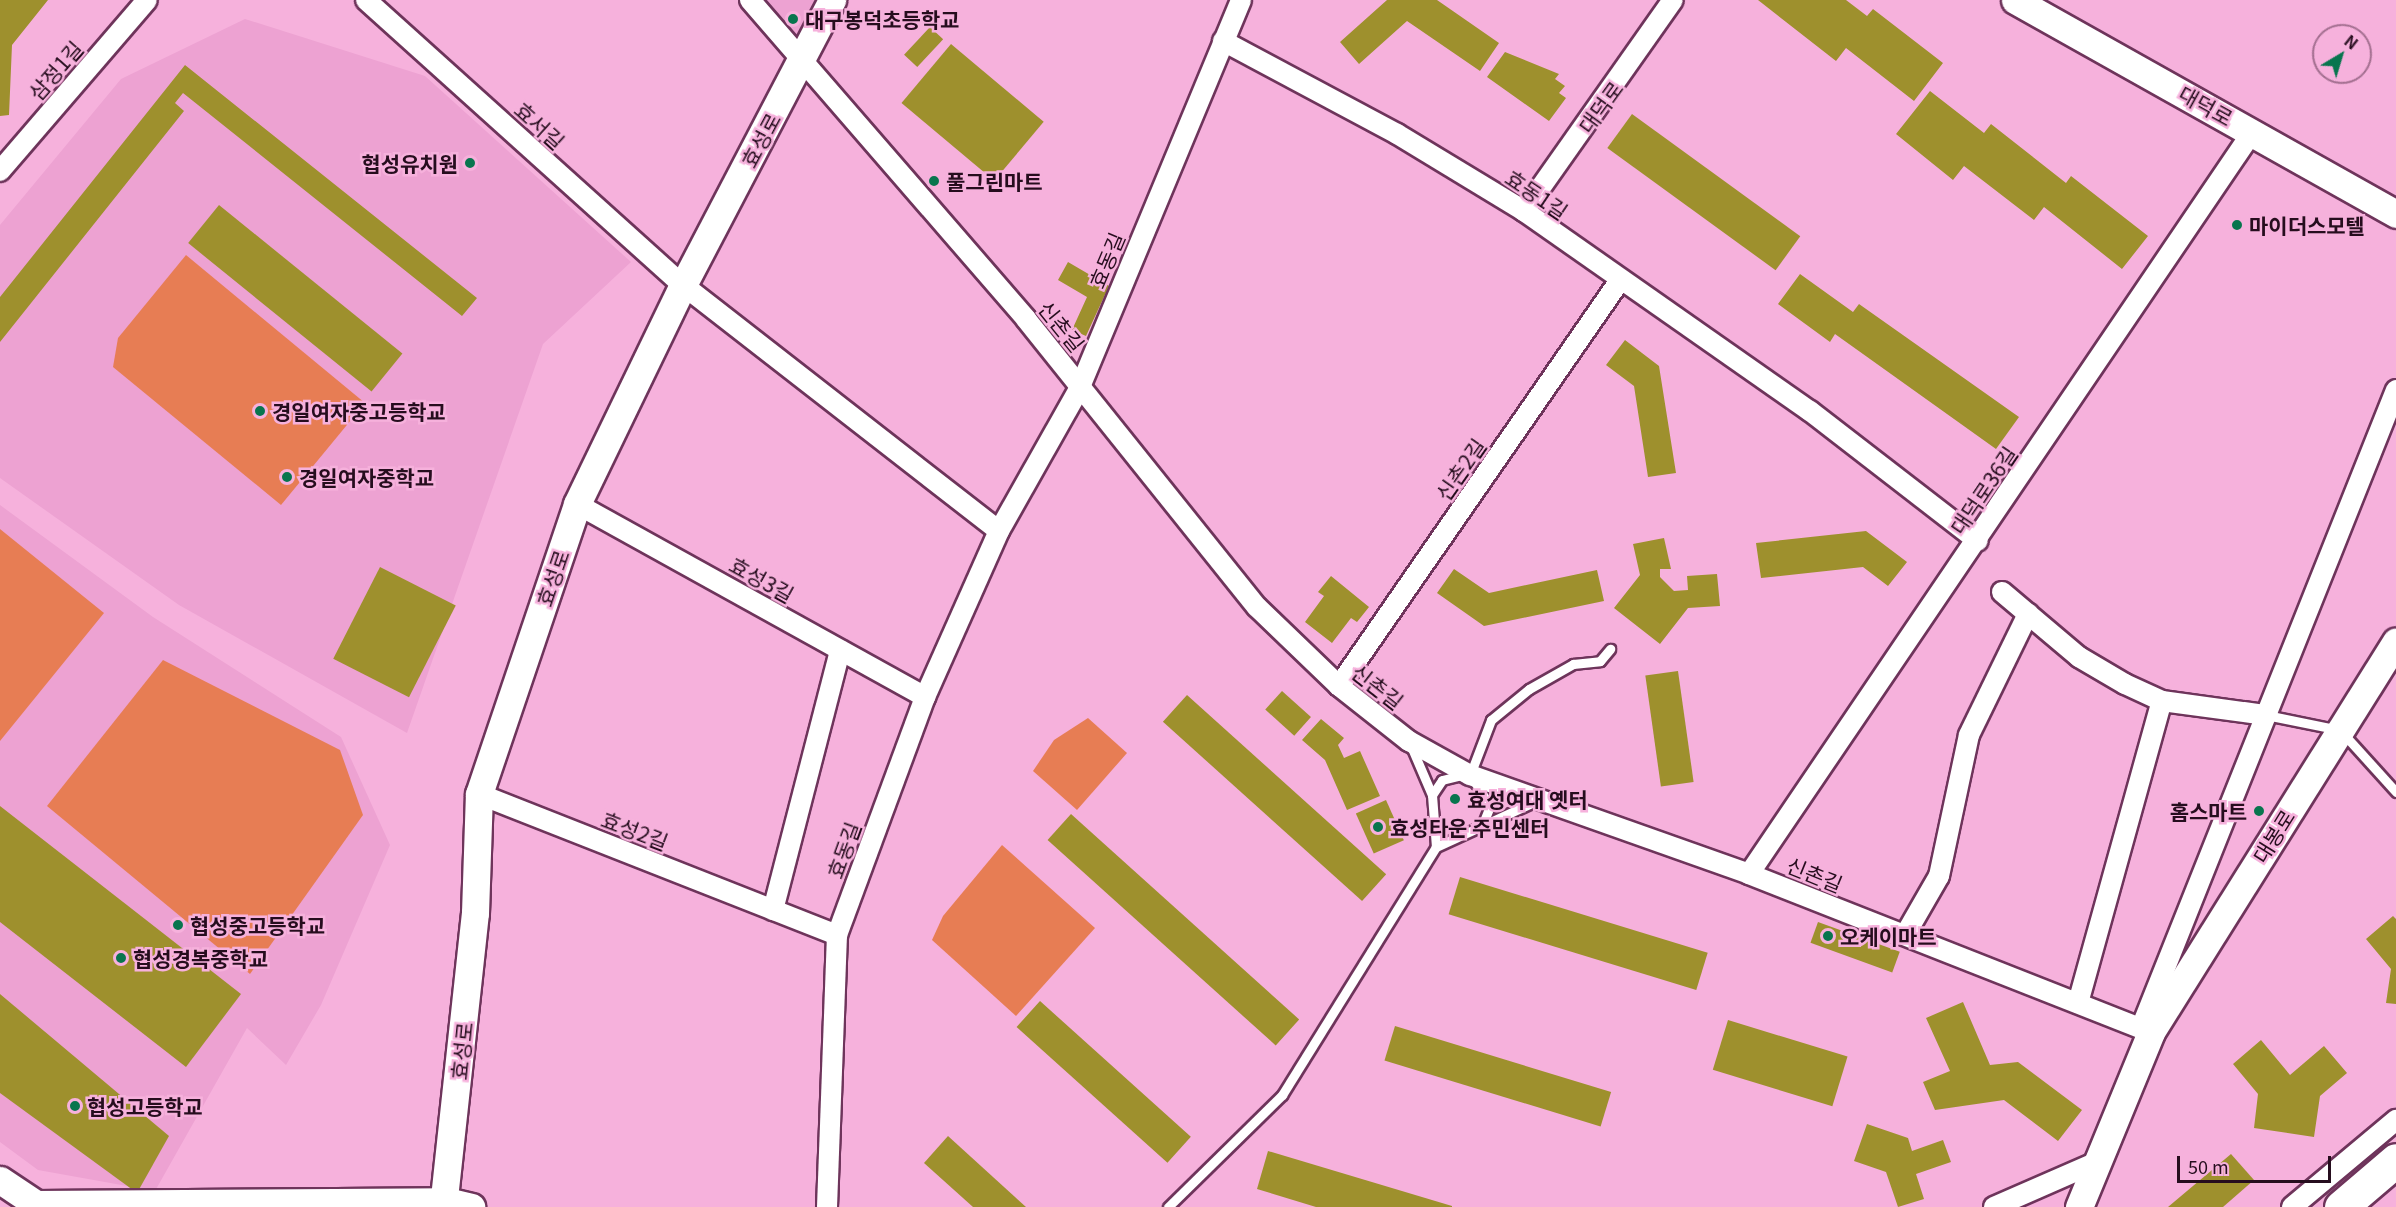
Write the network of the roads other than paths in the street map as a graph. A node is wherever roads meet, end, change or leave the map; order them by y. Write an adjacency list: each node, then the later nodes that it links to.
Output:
1 (147, 0): 11 (street, 삼정1길)
2 (366, 0): 15 (street, 효서길)
3 (750, 0): 9 (street, 신촌길)
4 (832, 0): 9 (main road, 효성로)
5 (1241, 0): 8 (street, 효동길)
6 (1673, 0): 12 (street, 대덕로)
7 (2015, 0): 10 (main road, 대덕로)
8 (1223, 41): 12 (street, 효동1길); 16 (street, 효동길)
9 (802, 60): 15 (main road, 효성로); 16 (street, 신촌길)
10 (2253, 131): 13 (main road, 대덕로); 20 (street, 대덕로36길)
11 (0, 171)
12 (1524, 211): 14 (street, 효동1길)
13 (2396, 214)
14 (1620, 280): 20 (street, 효동1길); 26 (street, 신촌2길)
15 (682, 285): 18 (main road, 효성로); 19 (street)
16 (1080, 387): 19 (street, 효동길); 26 (street, 신촌길)
17 (2396, 390): 29 (street)
18 (577, 504): 25 (street, 효성3길); 34 (main road, 효성로)
19 (999, 531): 27 (street, 효동길)
20 (1978, 541): 39 (street, 대덕로36길)
21 (2002, 592): 22 (street)
22 (2028, 614): 28 (street); 42 (street)
23 (2396, 641): 30 (main road, 대봉로)
24 (1610, 649): 32 (lane)
25 (840, 650): 27 (street, 효성3길); 40 (street)
26 (1339, 686): 31 (street, 신촌길)
27 (925, 697): 41 (street, 효동길)
28 (2162, 701): 29 (street); 43 (street)
29 (2266, 715): 30 (lane); 44 (street)
30 (2340, 730): 33 (lane); 44 (main road, 대봉로)
31 (1409, 741): 32 (street, 신촌길); 35 (lane)
32 (1470, 775): 35 (lane); 36 (street, 신촌길); 37 (lane)
33 (2396, 792)
34 (479, 794): 40 (street, 효성2길); 50 (main road, 효성로)
35 (1432, 795): 38 (lane)
36 (1538, 800): 37 (lane); 39 (street, 신촌길)
37 (1482, 826): 38 (lane)
38 (1436, 847): 52 (lane)
39 (1749, 874): 42 (street, 신촌길)
40 (773, 910): 41 (street, 효성2길)
41 (837, 935): 51 (street, 효동길)
42 (1905, 935): 43 (street, 신촌길)
43 (2078, 1003): 44 (street, 신촌길)
44 (2146, 1030): 47 (main road, 대봉로)
45 (2396, 1120): 55 (street)
46 (2396, 1160): 56 (highway)
47 (2097, 1162): 53 (street); 54 (main road, 대봉로)
48 (0, 1180): 50 (main road)
49 (2396, 1183): 57 (highway)
50 (453, 1205)
51 (827, 1207)
52 (1168, 1207)
53 (1994, 1207)
54 (2079, 1207)
55 (2292, 1207)
56 (2341, 1207)
57 (2367, 1207)

